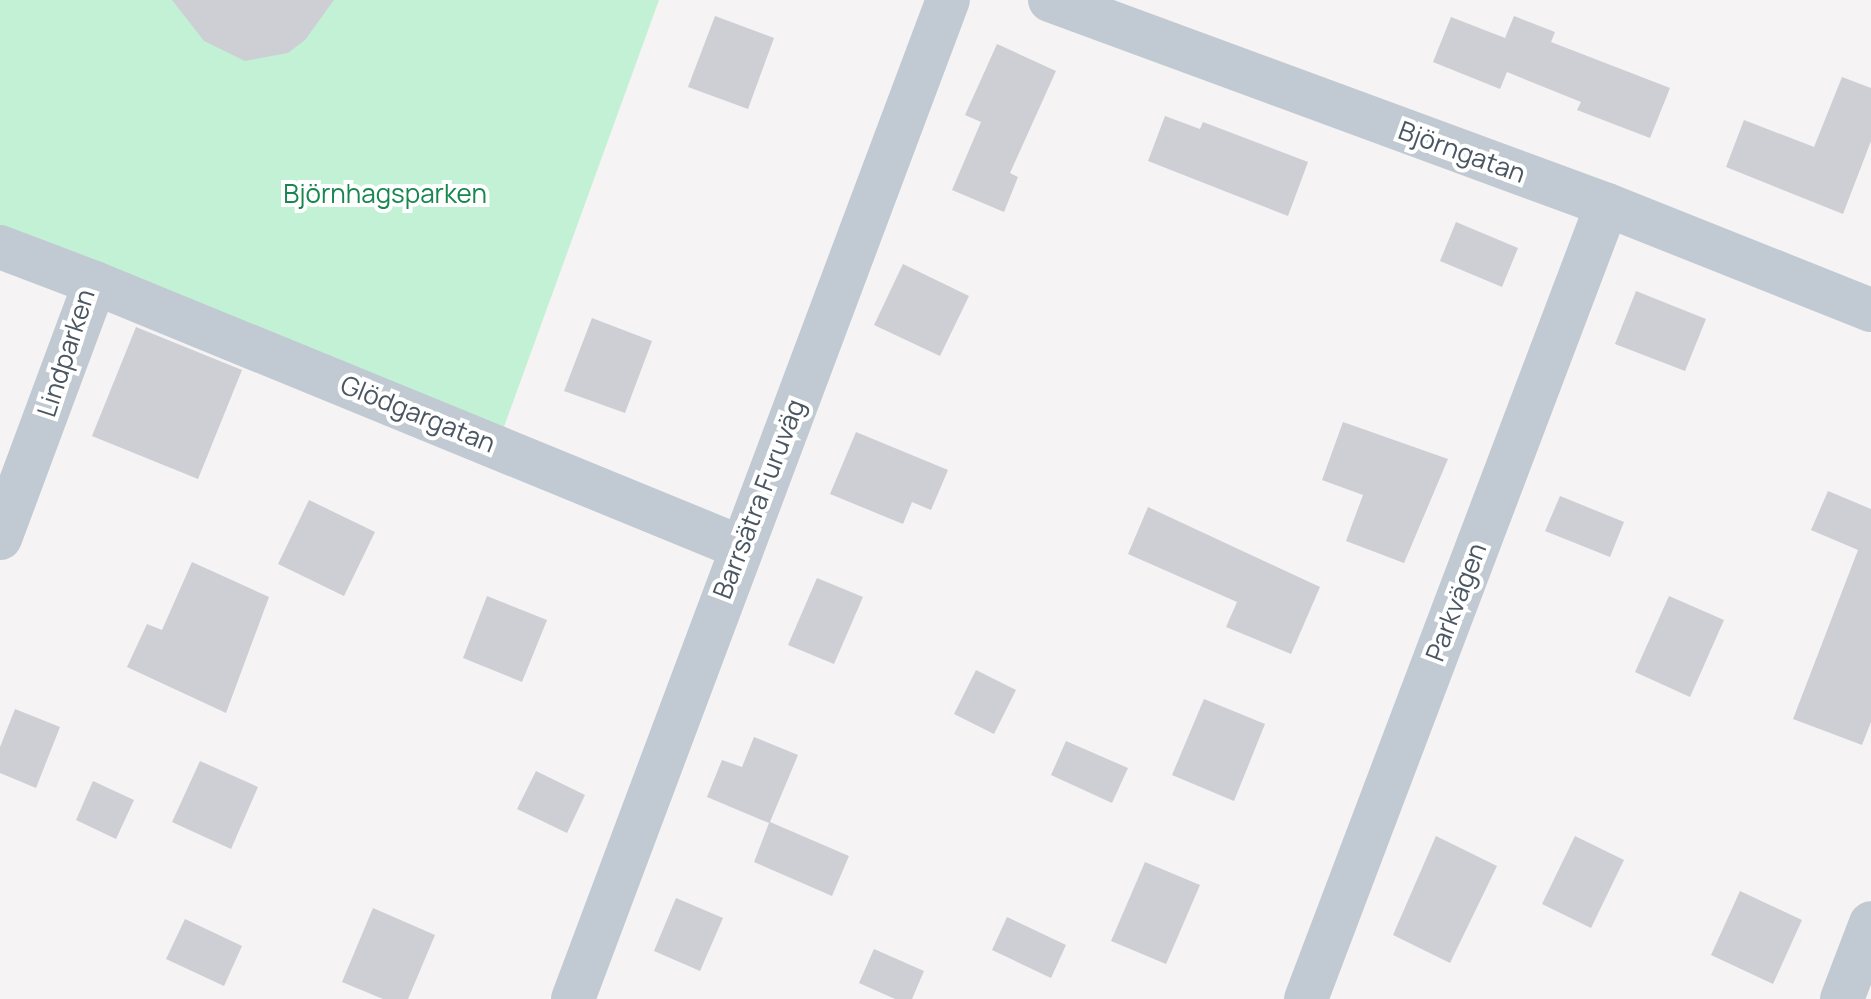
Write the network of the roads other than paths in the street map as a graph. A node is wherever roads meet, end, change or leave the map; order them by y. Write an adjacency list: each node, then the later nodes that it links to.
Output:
1 (948, 0): 8 (street, Barrsätra Furuväg)
2 (1050, 0): 3 (street, Björngatan)
3 (1607, 205): 6 (street, Björngatan); 11 (street, Parkvägen)
4 (0, 247): 5 (street, Lindparken)
5 (95, 283): 7 (street, Lindparken); 8 (street, Glödgargatan)
6 (1871, 310)
7 (3, 522)
8 (740, 547): 10 (street, Barrsätra Furuväg)
9 (1871, 923): 12 (street)
10 (573, 999)
11 (1306, 999)
12 (1842, 999)

